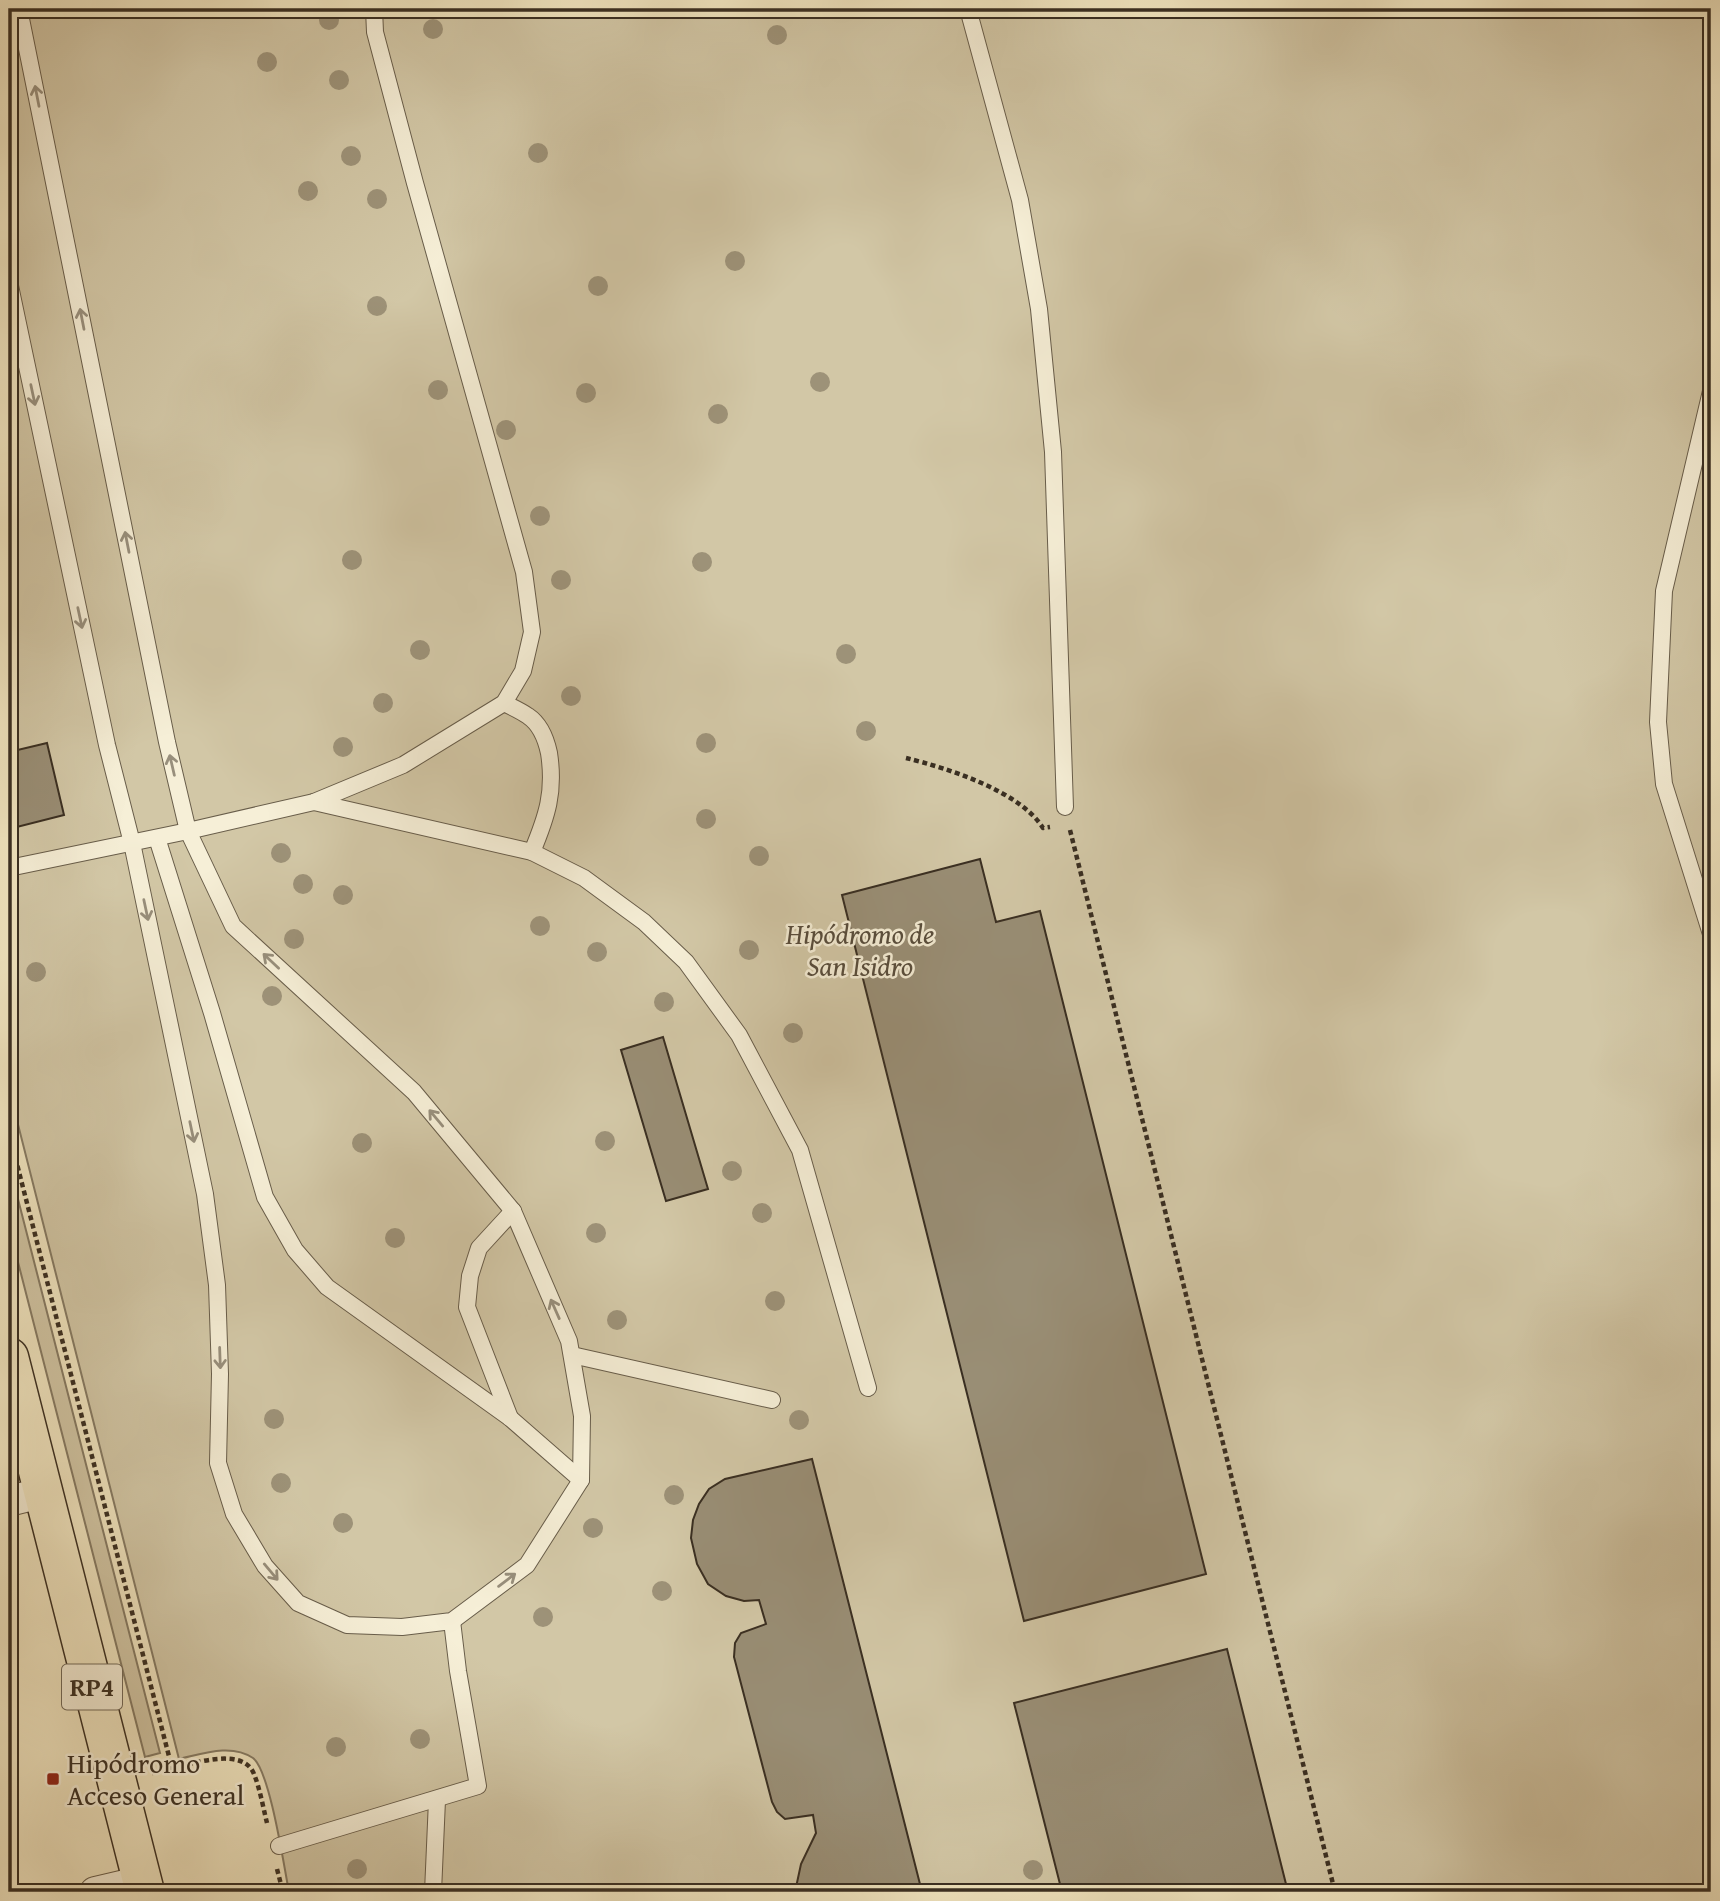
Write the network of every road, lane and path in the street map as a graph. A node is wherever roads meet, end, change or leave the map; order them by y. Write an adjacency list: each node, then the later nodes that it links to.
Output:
1 (19, 9): 10 (lane, one-way to 1)
2 (374, 9): 6 (lane)
3 (968, 9): 9 (lane)
4 (9, 281): 12 (lane, one-way to 12)
5 (1711, 391): 15 (lane)
6 (504, 703): 8 (lane); 13 (lane)
7 (906, 758): 9 (path)
8 (314, 802): 10 (lane); 13 (lane)
9 (1067, 815): 32 (path)
10 (188, 831): 11 (lane); 17 (lane, one-way to 10)
11 (157, 838): 12 (lane); 22 (lane)
12 (132, 843): 14 (lane); 25 (lane, one-way to 25)
13 (532, 852): 20 (lane)
14 (9, 868)
15 (1711, 934)
16 (9, 1133): 27 (path)
17 (513, 1211): 18 (lane, one-way to 17); 22 (lane)
18 (572, 1355): 21 (lane); 23 (lane)
19 (9, 1357): 24 (main road, RP4)
20 (868, 1388)
21 (772, 1400)
22 (510, 1418): 23 (lane)
23 (581, 1480): 25 (lane, one-way to 23)
24 (25, 1497): 28 (main road, RP4)
25 (452, 1622): 26 (lane)
26 (437, 1800): 27 (lane); 31 (lane)
27 (275, 1846): 30 (path)
28 (143, 1887): 29 (street)
29 (95, 1892)
30 (283, 1892)
31 (433, 1892)
32 (1335, 1892)

